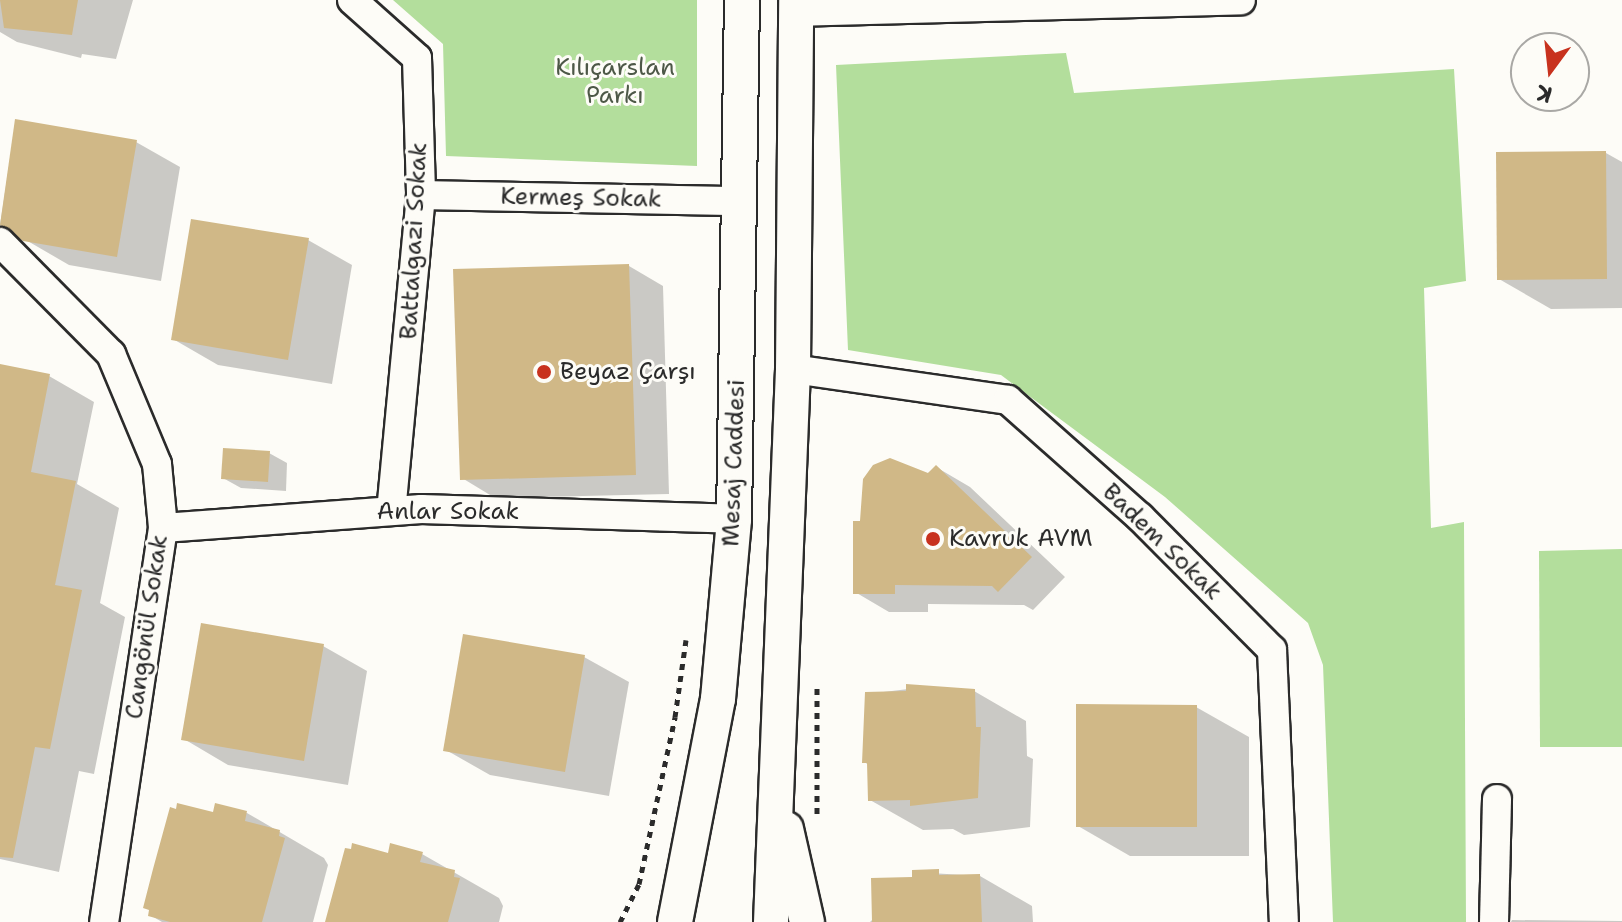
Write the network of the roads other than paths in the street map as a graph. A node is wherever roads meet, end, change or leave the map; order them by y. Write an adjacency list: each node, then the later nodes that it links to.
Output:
1 (352, 0): 5 (street, Battalgazi Sokak)
2 (742, 0): 6 (street, Mesaj Caddesi)
3 (1241, 0): 4 (street)
4 (796, 6): 8 (street)
5 (421, 195): 6 (street, Kermeş Sokak); 9 (street, Battalgazi Sokak)
6 (741, 201): 10 (street, Mesaj Caddesi)
7 (0, 242): 11 (street, Cangönül Sokak)
8 (793, 369): 12 (street); 20 (street, Badem Sokak)
9 (391, 511): 10 (street, Anlar Sokak); 11 (street, Anlar Sokak)
10 (734, 519): 14 (street, Mesaj Caddesi)
11 (163, 528): 15 (street, Cangönül Sokak)
12 (777, 791): 18 (street); 19 (street)
13 (1497, 799): 21 (street)
14 (686, 884): 16 (street); 17 (street, Mesaj Caddesi)
15 (104, 922)
16 (660, 922)
17 (675, 922)
18 (771, 922)
19 (807, 922)
20 (1284, 922)
21 (1494, 922)

